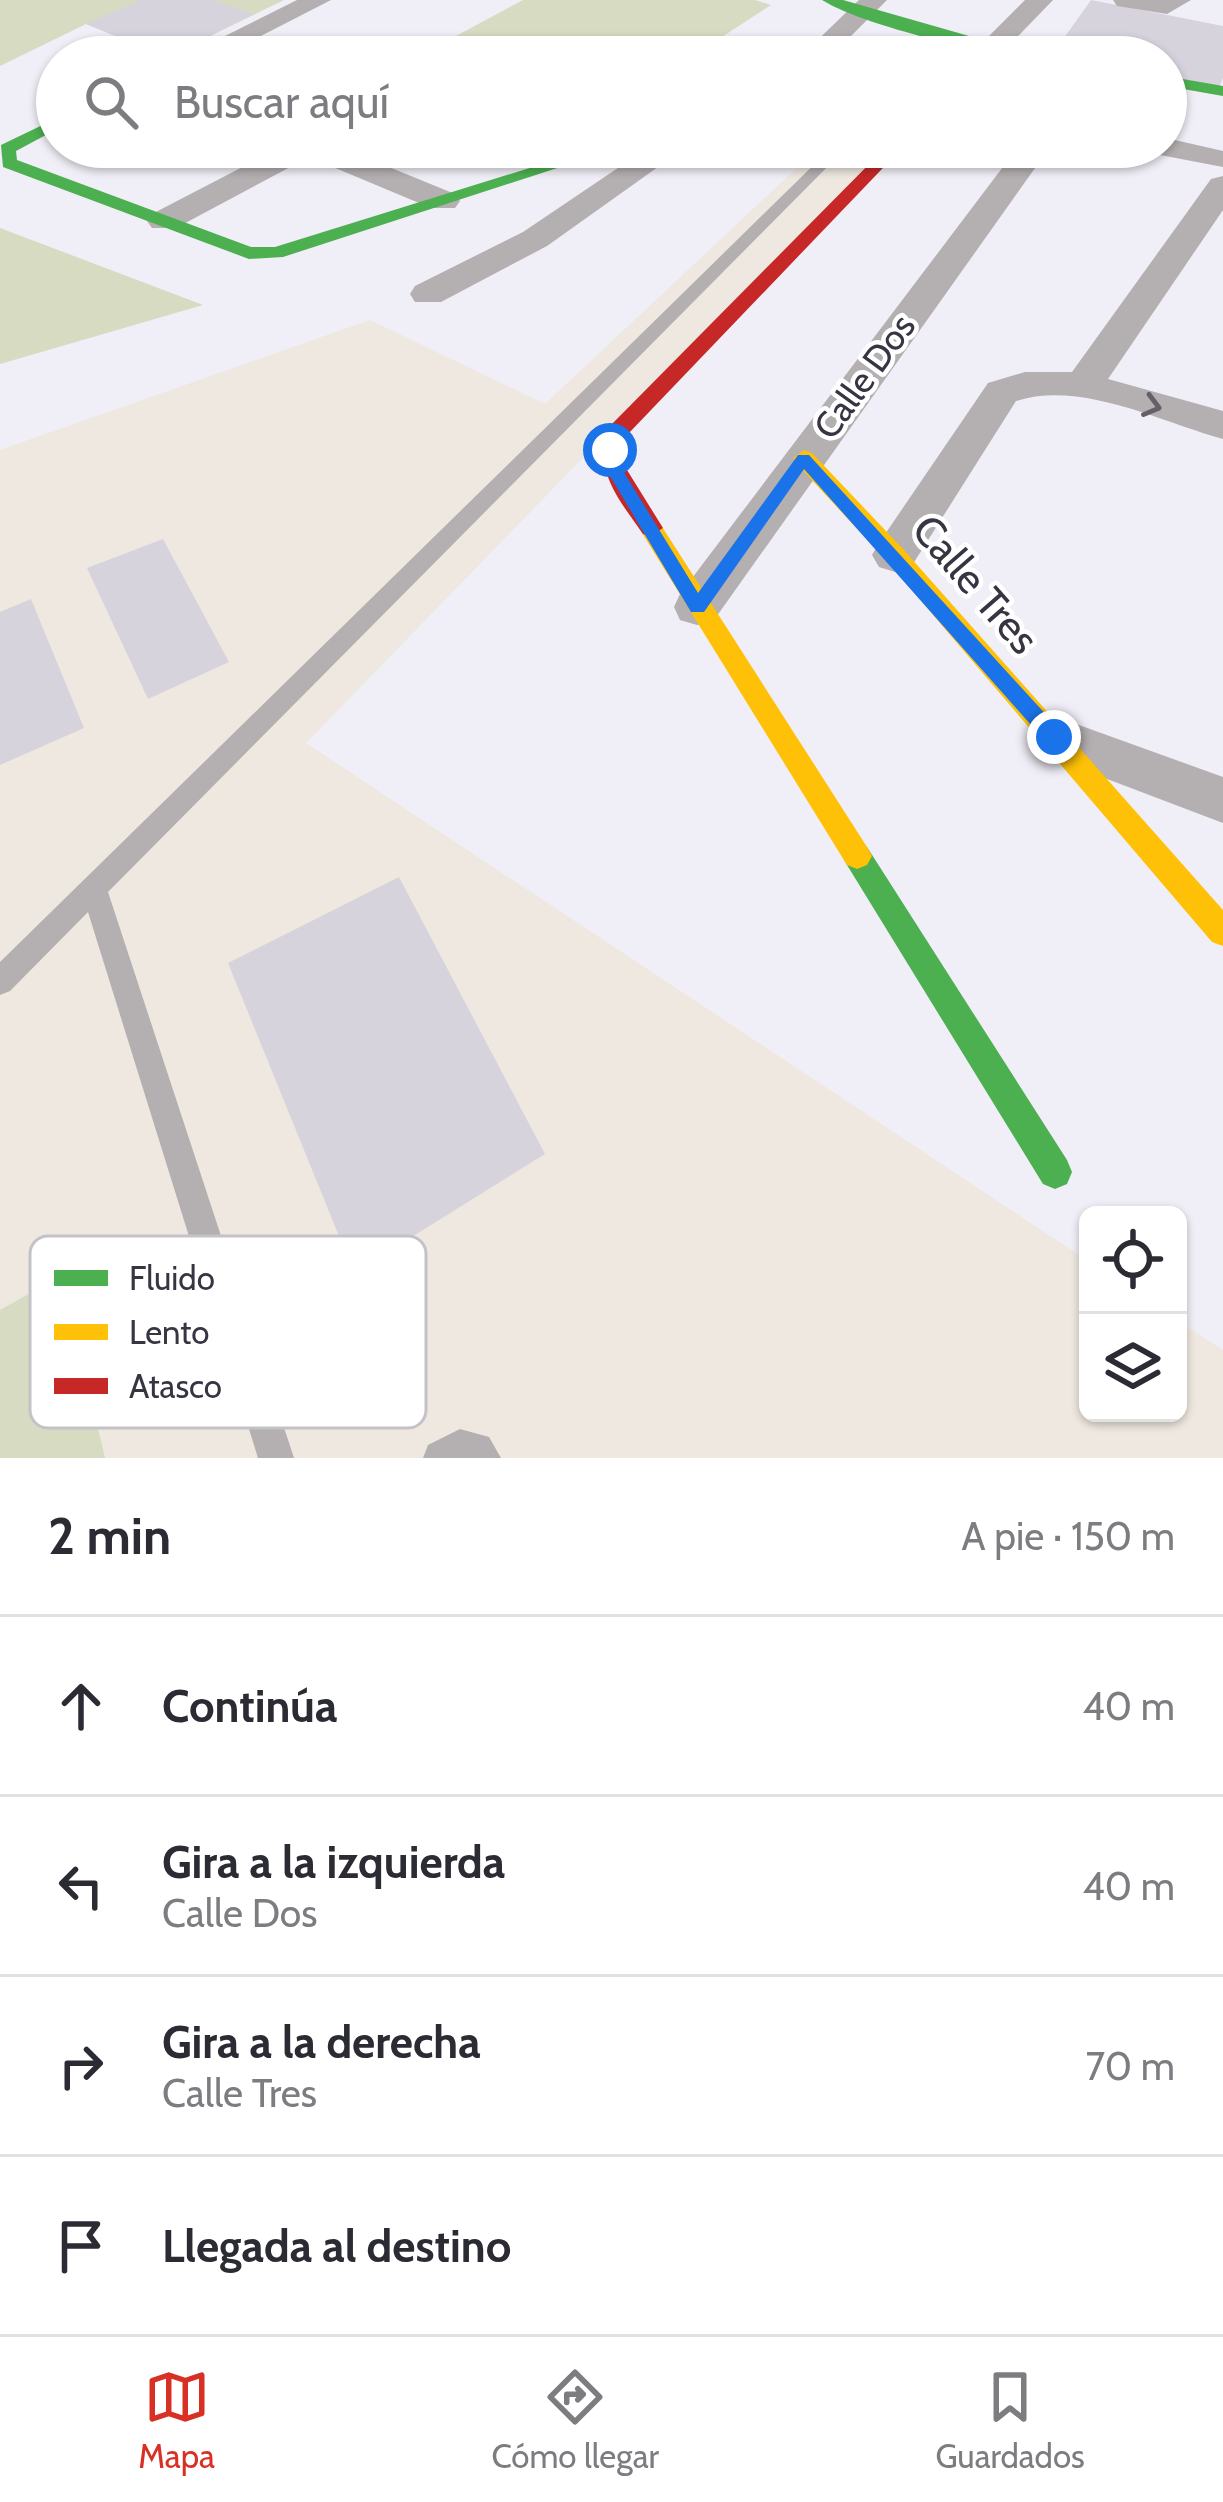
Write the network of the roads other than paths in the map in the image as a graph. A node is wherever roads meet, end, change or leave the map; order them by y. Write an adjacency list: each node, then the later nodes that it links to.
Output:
1 (318, 0): 7 (street)
2 (829, 0): 6 (street)
3 (1040, 0): 10 (street)
4 (1126, 0): 5 (street)
5 (1178, 0)
6 (867, 5): 8 (street); 9 (street)
7 (242, 36)
8 (835, 36)
9 (923, 36)
10 (1003, 36)
11 (1187, 85): 12 (street)
12 (1223, 91)
13 (36, 134): 24 (street)
14 (1187, 157): 22 (street)
15 (267, 168): 24 (street)
16 (360, 168): 23 (street)
17 (548, 168): 23 (street)
18 (639, 168): 25 (street)
19 (819, 168): 33 (lane)
20 (875, 168): 30 (street)
21 (1018, 168): 28 (street, Calle Dos)
22 (1219, 172): 26 (street)
23 (443, 201): 24 (street)
24 (164, 221)
25 (428, 294)
26 (1082, 387): 27 (street, one-way to 27); 29 (street)
27 (1223, 425)
28 (804, 458): 29 (street, Calle Tres); 30 (street, Calle Dos)
29 (896, 555): 31 (street, Calle Tres)
30 (697, 607): 36 (street)
31 (1054, 737): 32 (street); 34 (street, Calle Tres)
32 (1223, 800)
33 (93, 887): 35 (lane); 37 (lane)
34 (1223, 932)
35 (0, 980)
36 (1055, 1172)
37 (205, 1236)
38 (266, 1428): 39 (lane)
39 (276, 1458)
40 (441, 1458): 41 (lane)
41 (483, 1458)

